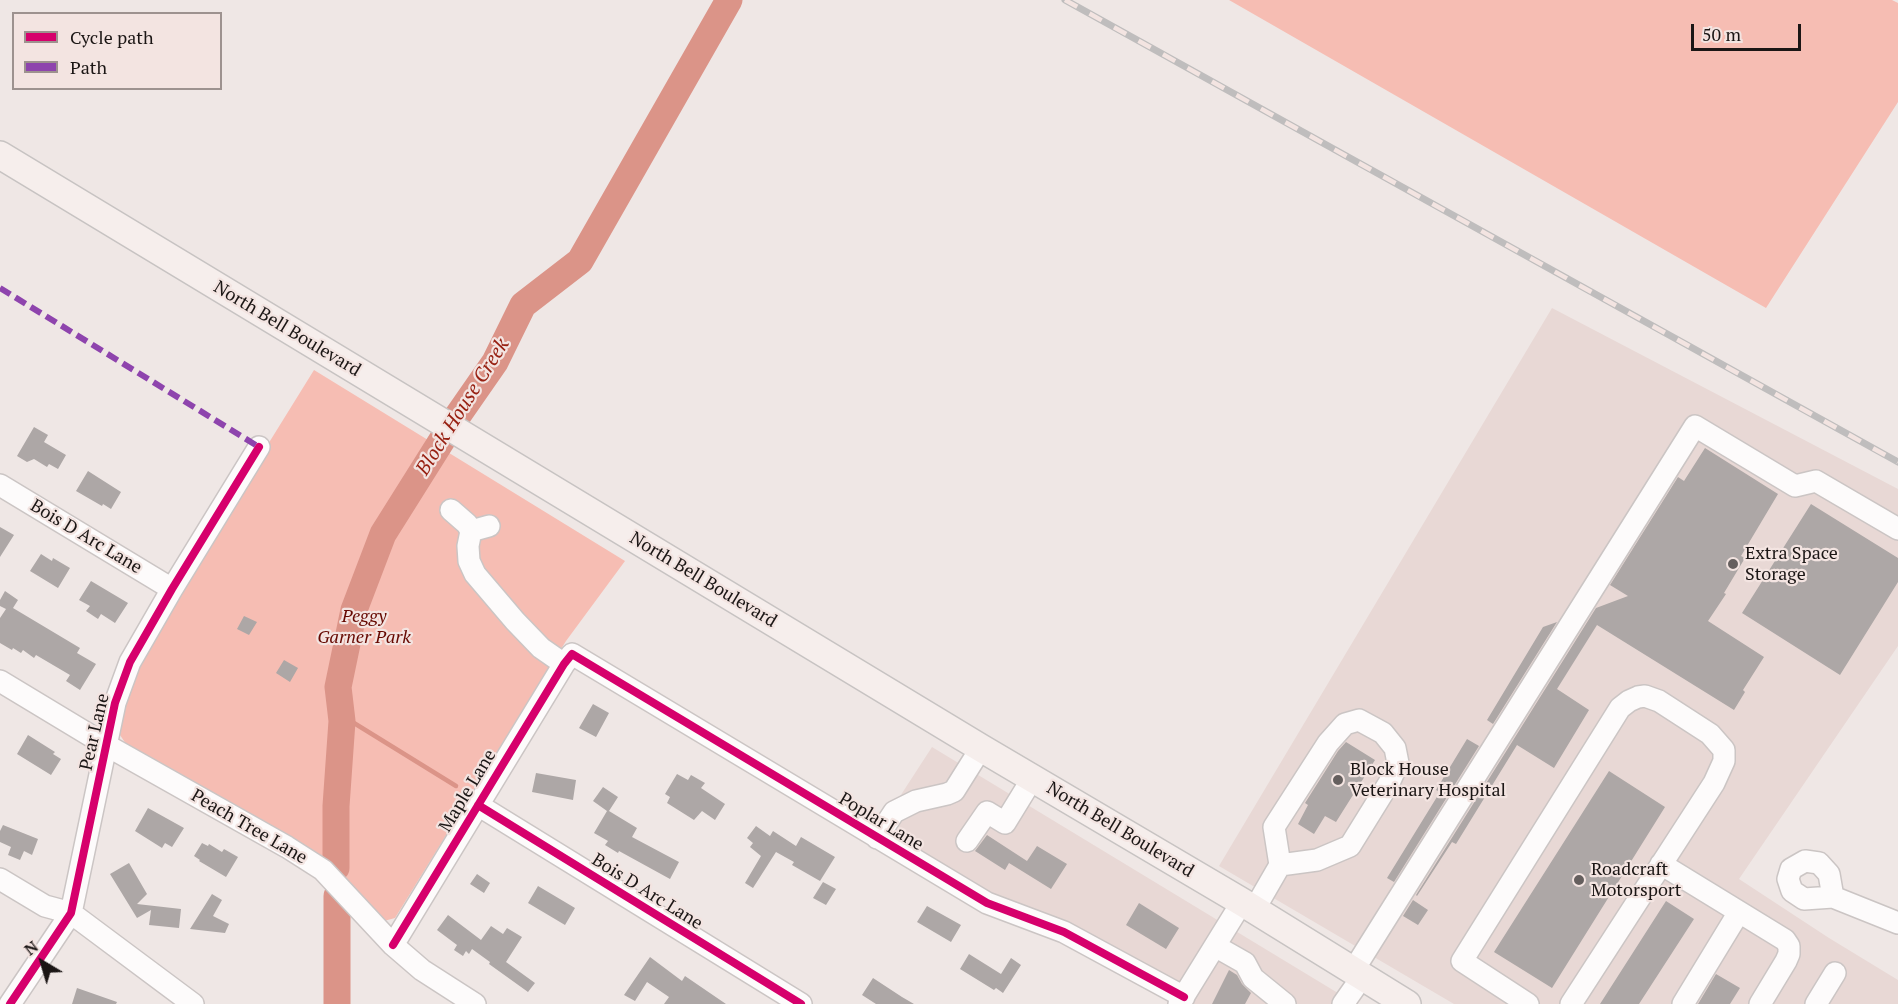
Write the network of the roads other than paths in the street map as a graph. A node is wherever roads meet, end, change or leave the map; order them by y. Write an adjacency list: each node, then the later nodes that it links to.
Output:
1 (0, 155): 10 (main road, North Bell Boulevard)
2 (259, 447): 6 (street, Pear Lane)
3 (0, 484): 6 (street, Bois D Arc Lane)
4 (451, 510): 7 (street, Poplar Lane)
5 (1898, 529): 26 (street)
6 (172, 589): 9 (street, Pear Lane)
7 (568, 659): 12 (street, Maple Lane); 13 (street, Poplar Lane)
8 (0, 681): 9 (street, Peach Tree Lane)
9 (106, 745): 21 (street, Pear Lane); 23 (street, Peach Tree Lane)
10 (981, 748): 11 (main road, North Bell Boulevard); 13 (street)
11 (1032, 779): 14 (street); 19 (main road, North Bell Boulevard)
12 (478, 805): 23 (street, Maple Lane); 32 (street, Bois D Arc Lane)
13 (877, 838): 27 (street, Poplar Lane)
14 (967, 841)
15 (1661, 864): 20 (street); 28 (street); 36 (street)
16 (1280, 865): 16 (street); 19 (street)
17 (0, 879): 21 (street)
18 (1833, 897): 22 (street)
19 (1248, 906): 24 (street); 26 (main road, North Bell Boulevard)
20 (1739, 912): 37 (street); 38 (street)
21 (71, 913): 29 (street, Pear Lane); 30 (street)
22 (1898, 923)
23 (393, 945): 31 (street, Peach Tree Lane)
24 (1215, 946): 27 (street); 33 (street)
25 (1835, 973): 39 (street)
26 (1357, 974): 34 (street); 35 (main road, North Bell Boulevard)
27 (1182, 1000)
28 (1519, 1002)
29 (10, 1004)
30 (193, 1004)
31 (475, 1004)
32 (801, 1004)
33 (1285, 1004)
34 (1343, 1004)
35 (1407, 1004)
36 (1571, 1004)
37 (1683, 1004)
38 (1760, 1004)
39 (1816, 1004)

